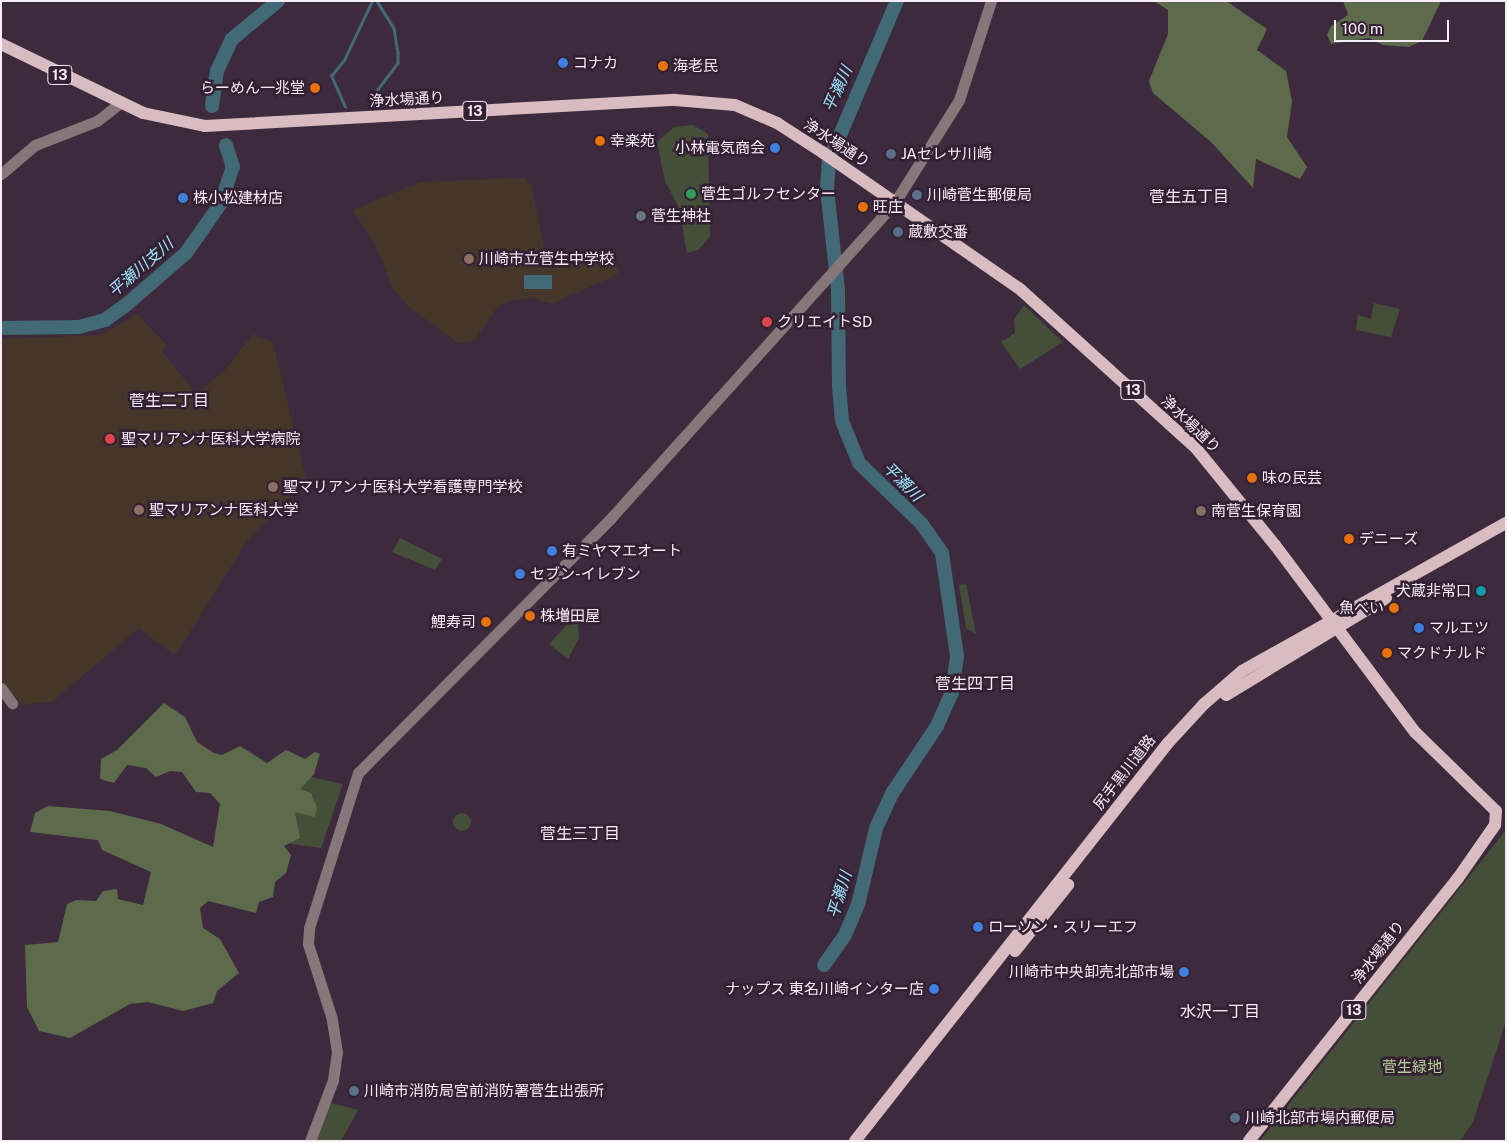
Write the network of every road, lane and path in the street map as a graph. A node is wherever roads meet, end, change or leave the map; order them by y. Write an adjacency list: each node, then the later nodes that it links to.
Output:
1 (991, 1): 5 (street)
2 (1, 44): 3 (main road, 浄水場通り / 13)
3 (120, 103): 4 (street); 5 (main road, 浄水場通り / 13)
4 (1, 174)
5 (896, 202): 8 (main road, 浄水場通り / 13); 11 (street)
6 (1506, 523): 8 (main road, 尻手黒川道路)
7 (1506, 530): 8 (main road, 尻手黒川道路)
8 (1333, 623): 12 (main road, 尻手黒川道路); 13 (main road, 尻手黒川道路); 14 (main road, 浄水場通り / 13)
9 (1, 688): 10 (street)
10 (12, 703)
11 (310, 1141)
12 (856, 1141)
13 (863, 1141)
14 (1249, 1141)

